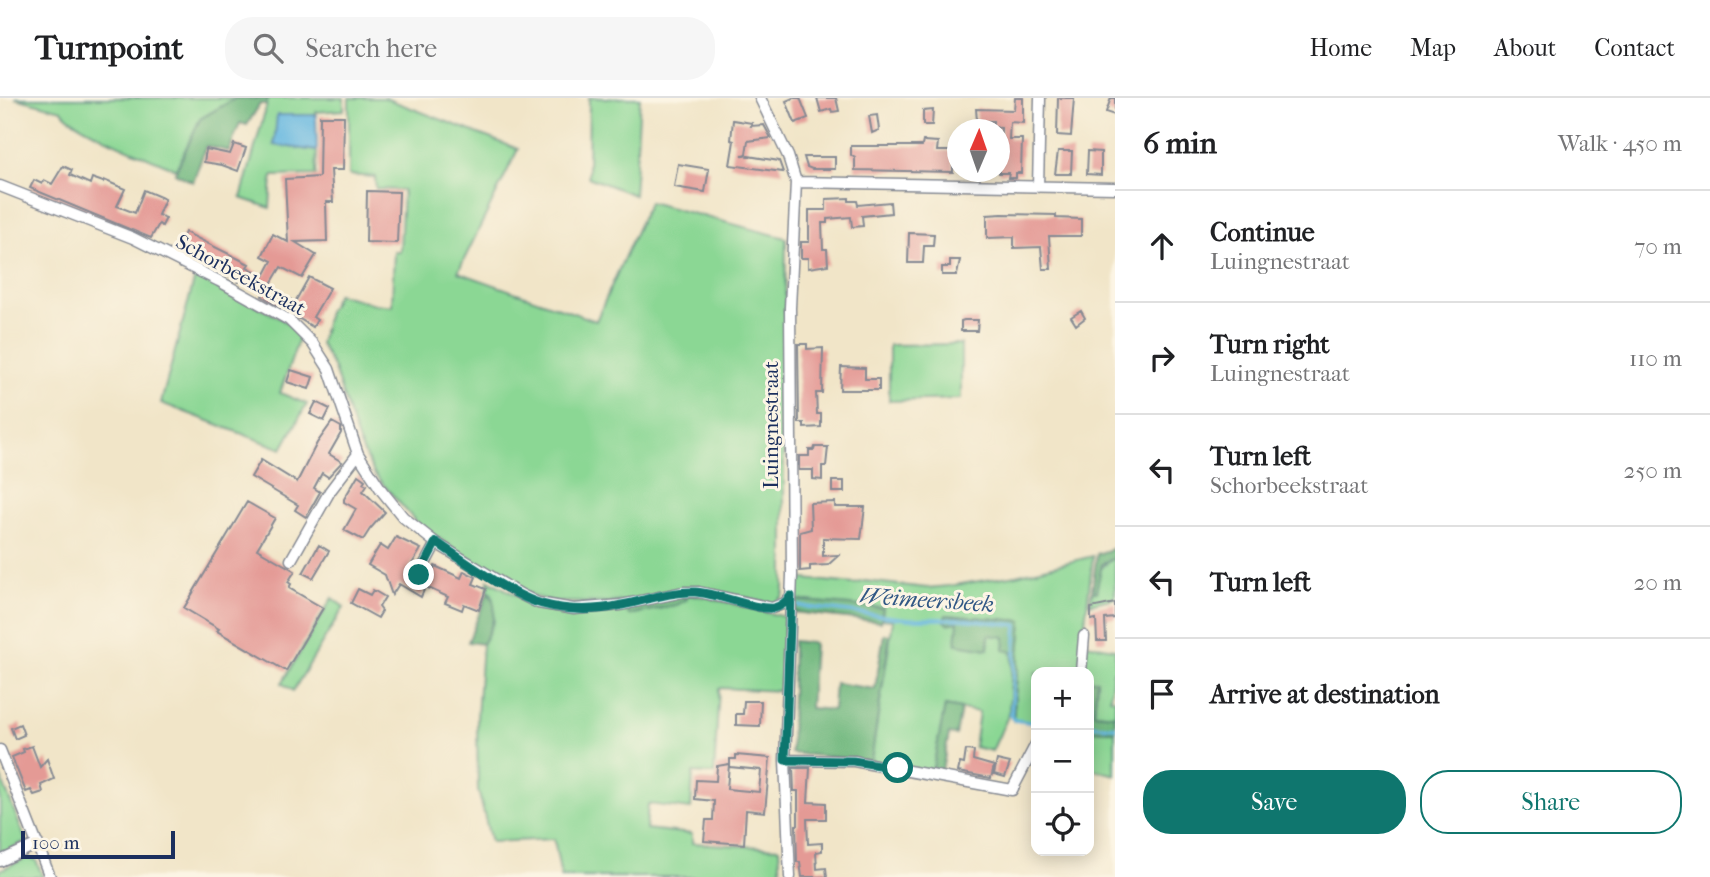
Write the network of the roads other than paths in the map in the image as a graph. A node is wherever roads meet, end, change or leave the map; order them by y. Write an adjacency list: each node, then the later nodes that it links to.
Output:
1 (760, 98): 3 (street, Luingnestraat)
2 (1040, 98): 5 (street)
3 (796, 181): 5 (street); 11 (street, Luingnestraat)
4 (0, 186): 7 (street, Schorbeekstraat)
5 (1038, 187): 6 (street)
6 (1115, 187)
7 (358, 454): 8 (street, Schorbeekstraat); 9 (street)
8 (436, 542): 10 (street); 11 (street, Schorbeekstraat)
9 (291, 560)
10 (419, 575)
11 (791, 596): 16 (street, Luingnestraat)
12 (1084, 636): 13 (street)
13 (1081, 667)
14 (0, 750): 17 (street)
15 (1031, 754): 16 (street)
16 (785, 760): 20 (street, Luingnestraat)
17 (38, 844): 18 (street); 19 (street)
18 (0, 861)
19 (50, 877)
20 (790, 877)

